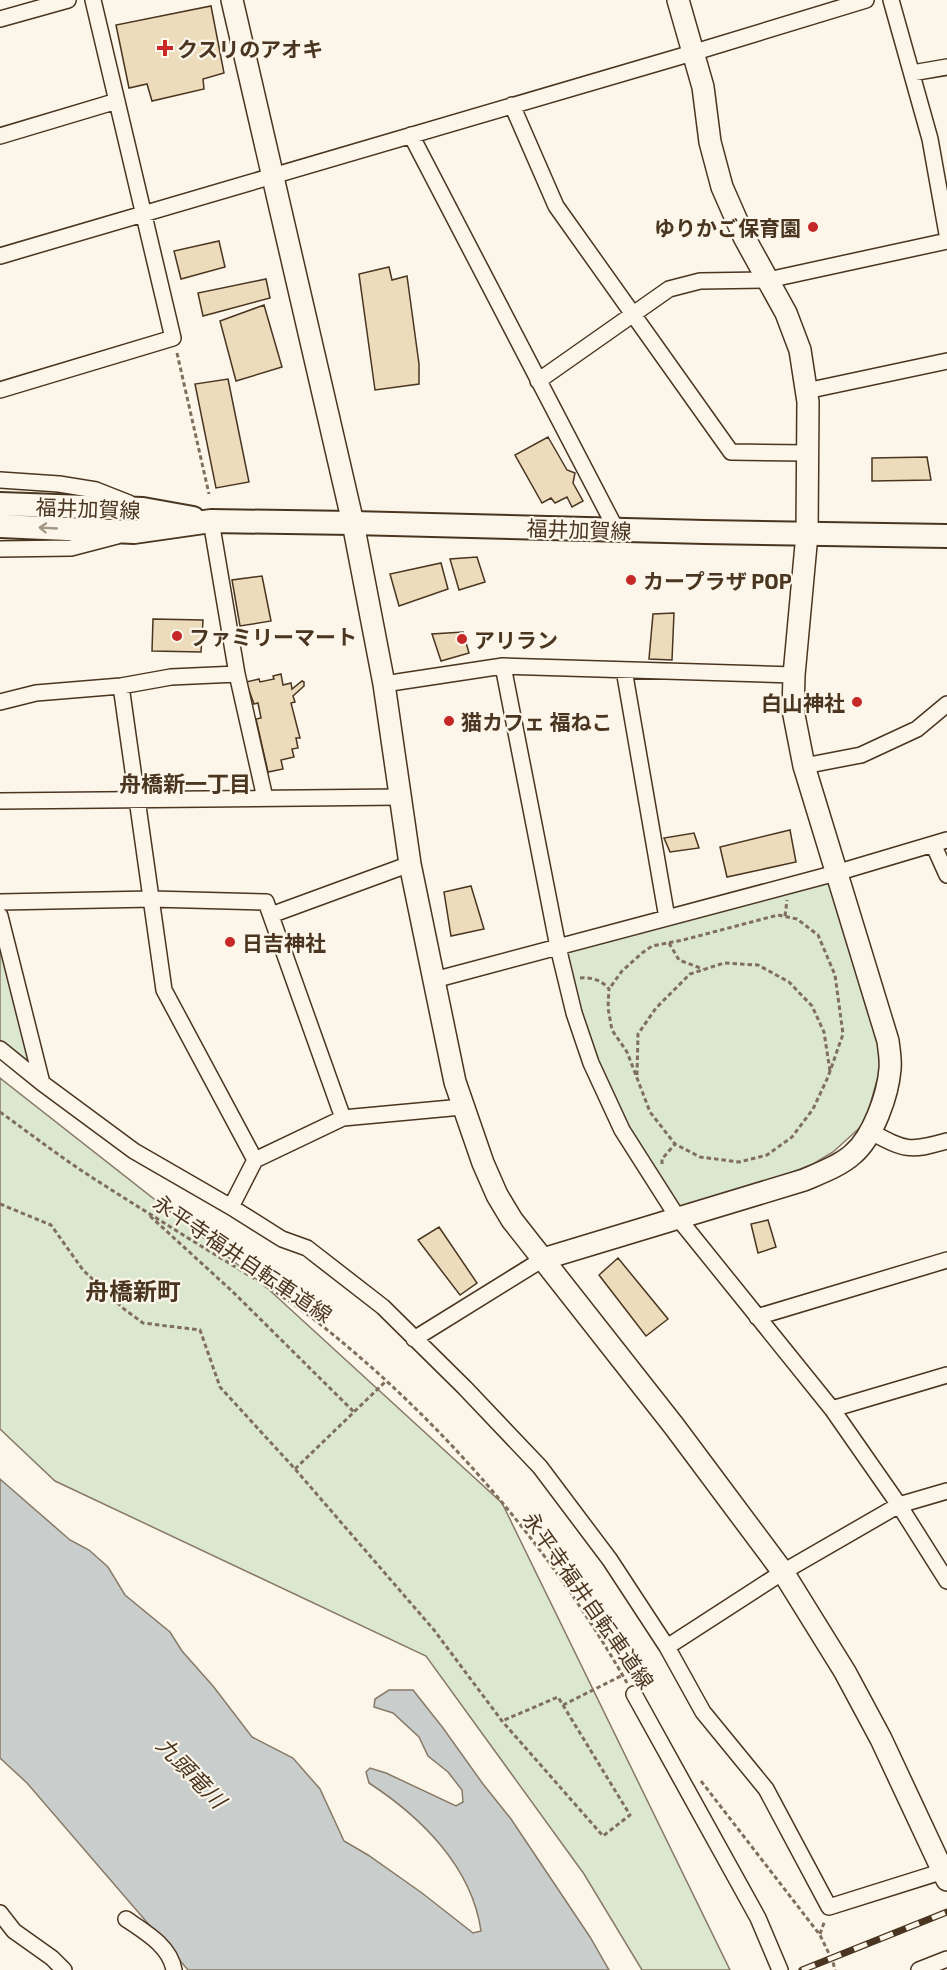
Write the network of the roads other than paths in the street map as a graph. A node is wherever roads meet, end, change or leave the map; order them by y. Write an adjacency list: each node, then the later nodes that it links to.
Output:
1 (68, 0): 7 (street)
2 (93, 0): 11 (street)
3 (232, 0): 15 (street)
4 (678, 0): 8 (street)
5 (866, 0): 8 (street)
6 (891, 0): 10 (street)
7 (0, 19)
8 (692, 53): 12 (street); 20 (street)
9 (947, 67): 10 (street)
10 (912, 73): 17 (street)
11 (117, 100): 14 (street); 16 (street)
12 (512, 105): 13 (street); 21 (street)
13 (411, 135): 15 (street); 23 (street)
14 (0, 136)
15 (272, 175): 16 (street); 31 (street)
16 (143, 213): 19 (street); 24 (street)
17 (947, 234)
18 (947, 240): 20 (street)
19 (0, 256)
20 (768, 280): 21 (street); 25 (street)
21 (634, 314): 23 (street); 26 (street)
22 (947, 361): 25 (street)
23 (538, 381): 33 (street)
24 (0, 390)
25 (806, 391): 26 (street)
26 (807, 453): 35 (street)
27 (0, 480): 29 (street)
28 (0, 504): 29 (main road, 福井加賀線)
29 (143, 509): 30 (main road, 福井加賀線)
30 (211, 521): 31 (main road, 福井加賀線); 34 (main road, 福井加賀線); 40 (street)
31 (353, 523): 33 (main road, 福井加賀線); 42 (street)
32 (0, 526): 34 (main road, 福井加賀線, one-way to 32)
33 (616, 529): 35 (main road, 福井加賀線)
34 (134, 532): 37 (street)
35 (807, 534): 36 (main road, 福井加賀線); 41 (street)
36 (947, 536)
37 (0, 549)
38 (503, 666): 39 (street); 42 (street); 60 (street)
39 (624, 670): 41 (street); 59 (street)
40 (237, 674): 43 (street); 48 (street)
41 (794, 675): 46 (street)
42 (384, 684): 47 (street)
43 (121, 686): 44 (street); 49 (street)
44 (0, 702)
45 (947, 704): 46 (street)
46 (804, 766): 53 (street)
47 (401, 797): 48 (street); 52 (street)
48 (265, 798): 49 (street)
49 (138, 799): 50 (street); 55 (street)
50 (0, 801)
51 (940, 842): 53 (street); 54 (street)
52 (410, 864): 57 (street); 61 (street)
53 (836, 873): 59 (street); 66 (street)
54 (947, 875)
55 (152, 899): 56 (street); 57 (street); 68 (street)
56 (0, 902)
57 (271, 915): 65 (street)
58 (0, 916): 63 (street)
59 (667, 918): 60 (street)
60 (558, 947): 61 (street); 70 (street)
61 (434, 980): 64 (street)
62 (0, 1049): 63 (street)
63 (42, 1083): 69 (street)
64 (462, 1107): 65 (street); 71 (street)
65 (343, 1119): 68 (street)
66 (871, 1132): 67 (street); 70 (street)
67 (947, 1141)
68 (255, 1160): 69 (street)
69 (231, 1207): 74 (street)
70 (678, 1218): 71 (street); 73 (street)
71 (543, 1259): 74 (street); 79 (street)
72 (947, 1260): 73 (street)
73 (757, 1317): 76 (street)
74 (414, 1339): 81 (street)
75 (947, 1375): 76 (street)
76 (832, 1409): 78 (street)
77 (947, 1491): 78 (street)
78 (900, 1505): 79 (street); 80 (street)
79 (783, 1572): 81 (street); 83 (street)
80 (947, 1581)
81 (667, 1647): 83 (street)
82 (634, 1694): 89 (street)
83 (946, 1874)
84 (0, 1913): 87 (street)
85 (126, 1919): 88 (street)
86 (947, 1959): 90 (street)
87 (64, 1970)
88 (174, 1970)
89 (780, 1970)
90 (919, 1970)

